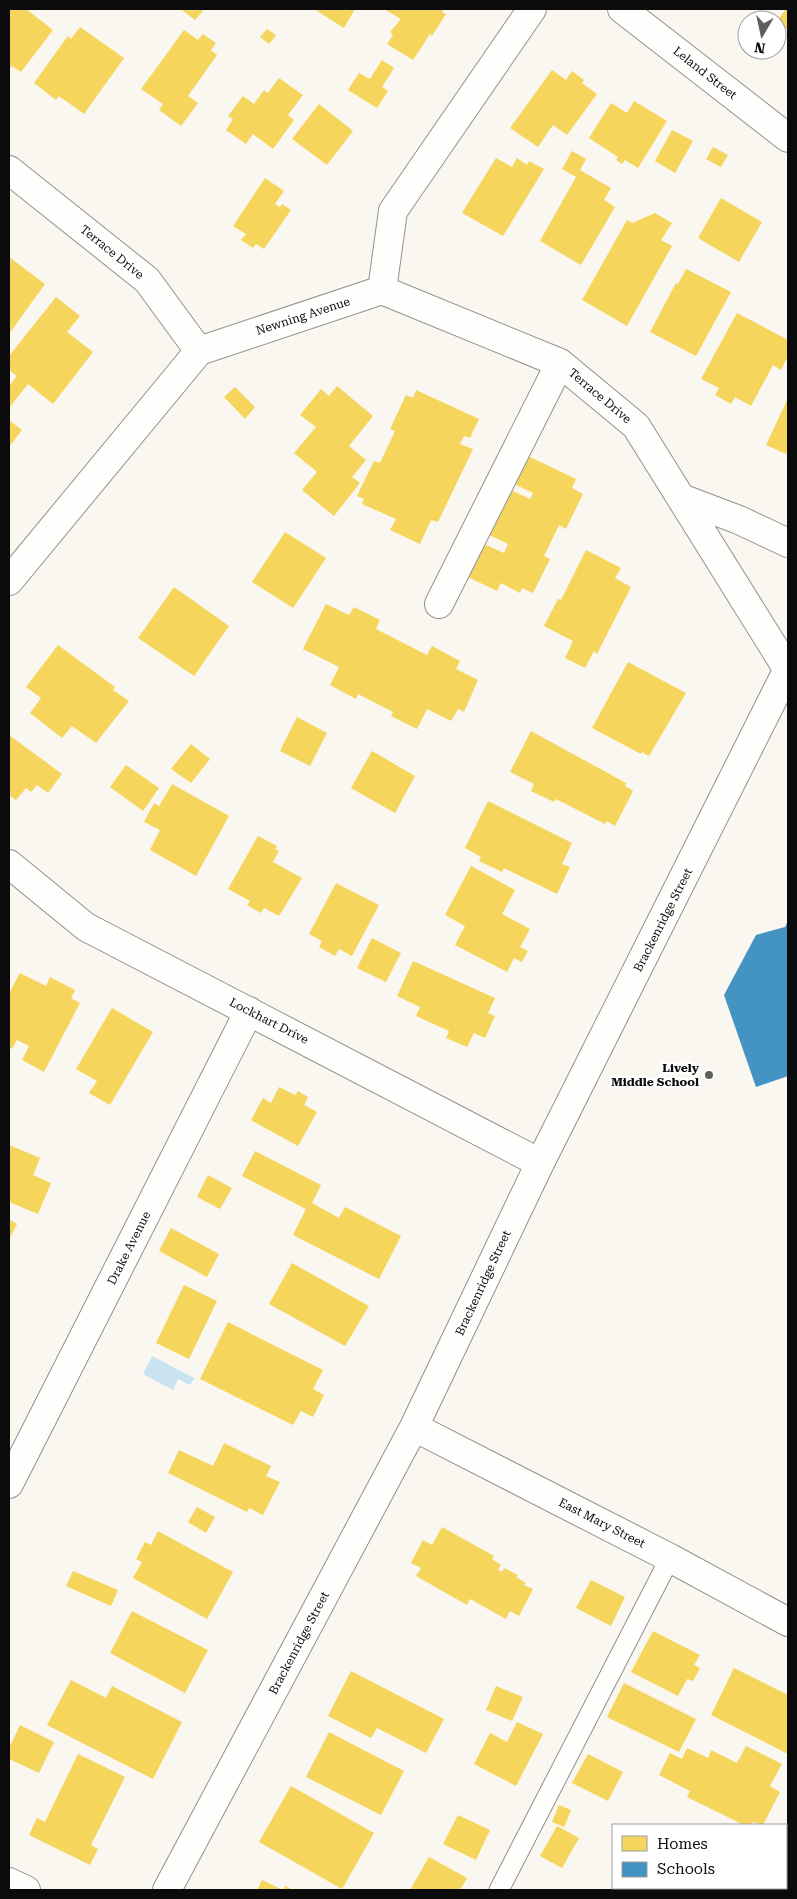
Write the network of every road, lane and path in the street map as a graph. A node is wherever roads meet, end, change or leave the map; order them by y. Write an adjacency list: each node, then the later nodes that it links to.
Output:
1 (532, 9): 5 (street)
2 (622, 9): 3 (street, Leland Street)
3 (788, 138)
4 (9, 170): 6 (street, Terrace Drive)
5 (382, 290): 6 (street, Newning Avenue); 7 (street, Terrace Drive)
6 (198, 351): 10 (street)
7 (560, 363): 8 (street, Terrace Drive); 11 (street)
8 (681, 498): 9 (street); 12 (street, Terrace Drive)
9 (788, 543)
10 (9, 582)
11 (439, 604)
12 (788, 670): 15 (street, Brackenridge Street)
13 (9, 864): 14 (street, Lockhart Drive)
14 (249, 1011): 15 (street, Lockhart Drive); 17 (street, Drake Avenue)
15 (540, 1163): 16 (street, Brackenridge Street)
16 (414, 1427): 18 (street, East Mary Street); 22 (street, Brackenridge Street)
17 (9, 1484)
18 (670, 1558): 19 (street, East Mary Street); 23 (lane)
19 (788, 1622)
20 (9, 1882): 21 (street)
21 (26, 1890)
22 (167, 1890)
23 (499, 1890)

